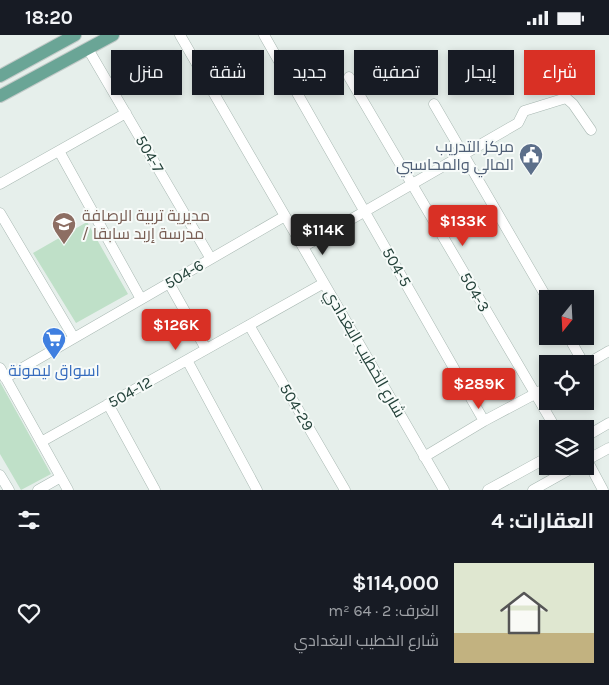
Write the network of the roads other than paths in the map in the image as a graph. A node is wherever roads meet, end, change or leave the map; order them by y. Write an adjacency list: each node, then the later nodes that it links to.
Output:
1 (75, 35): 6 (main road)
2 (113, 35): 5 (main road)
3 (180, 35): 18 (street, شارع الخطيب البغدادي)
4 (264, 35): 16 (street, 504-5)
5 (88, 49): 8 (main road); 10 (street, 504-7)
6 (0, 77)
7 (349, 77): 15 (street, 504-3)
8 (0, 97)
9 (434, 104): 13 (street)
10 (126, 113): 12 (street); 20 (street, 504-7)
11 (591, 130): 13 (street)
12 (59, 151): 14 (street); 24 (street)
13 (464, 154): 15 (street); 23 (street)
14 (0, 184)
15 (412, 184): 16 (street); 33 (street, 504-3)
16 (365, 211): 19 (street); 36 (street, 504-5)
17 (0, 213): 26 (street)
18 (285, 216): 19 (street, شارع الخطيب البغدادي); 20 (street, 504-6)
19 (303, 247): 22 (street, شارع الخطيب البغدادي)
20 (211, 259): 21 (street, 504-6)
21 (169, 283): 24 (street, 504-6); 27 (street)
22 (324, 283): 25 (street, 504-12); 42 (street, شارع الخطيب البغدادي)
23 (542, 290)
24 (141, 299): 26 (street, 504-6)
25 (249, 325): 27 (street, 504-12); 48 (street, 504-29)
26 (74, 338): 31 (street, 504-6)
27 (206, 349): 30 (street, 504-12)
28 (609, 351): 29 (street)
29 (594, 359)
30 (187, 360): 34 (street, 504-12); 53 (street)
31 (3, 373): 39 (street)
32 (539, 392): 33 (street)
33 (536, 394): 35 (street, 504-3); 36 (street)
34 (108, 404): 39 (street, 504-12); 52 (street)
35 (551, 420)
36 (484, 421): 42 (street)
37 (609, 423): 38 (street)
38 (594, 432)
39 (41, 442): 47 (street)
40 (609, 448): 41 (street)
41 (594, 456)
42 (424, 457): 54 (street, شارع الخطيب البغدادي)
43 (539, 462): 55 (street)
44 (0, 475): 49 (street)
45 (560, 475): 56 (street)
46 (594, 475): 57 (street)
47 (61, 477): 50 (street); 51 (street)
48 (342, 489)
49 (8, 490)
50 (38, 490)
51 (68, 490)
52 (155, 490)
53 (257, 490)
54 (444, 490)
55 (488, 490)
56 (534, 490)
57 (603, 490)

